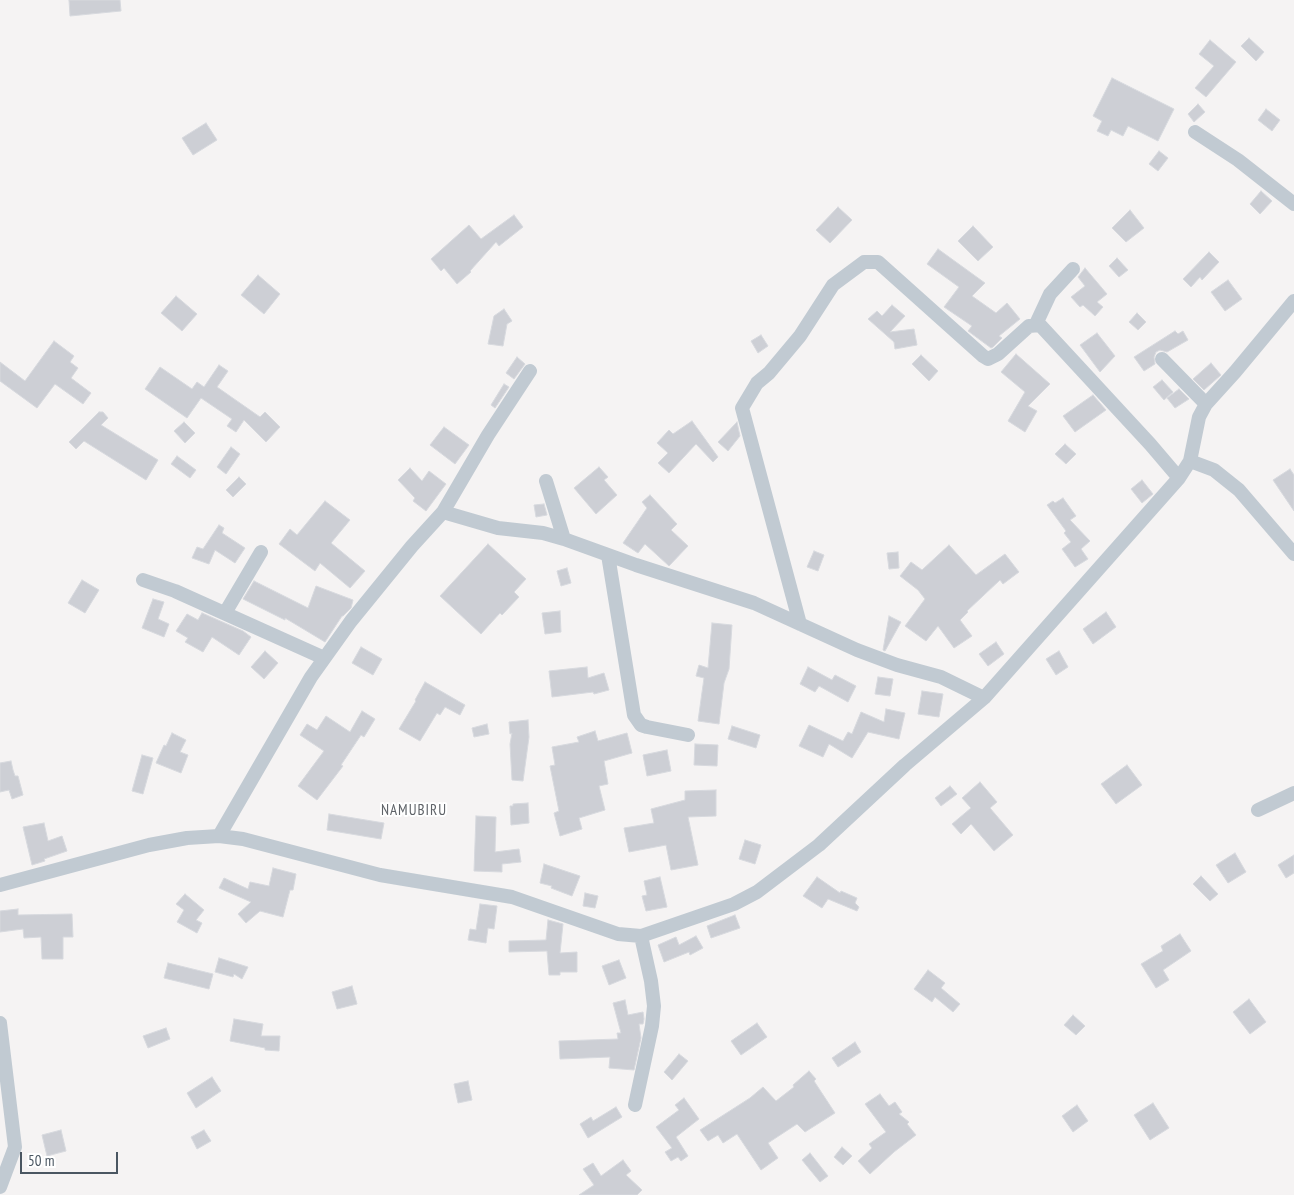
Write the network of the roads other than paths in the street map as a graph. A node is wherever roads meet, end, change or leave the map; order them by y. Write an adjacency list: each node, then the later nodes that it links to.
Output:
1 (1195, 132): 2 (street)
2 (1294, 204)
3 (1073, 269): 5 (street)
4 (1294, 301): 8 (street)
5 (1036, 324): 10 (street); 19 (street)
6 (1162, 359): 8 (street)
7 (530, 371): 12 (street)
8 (1206, 404): 9 (street)
9 (1190, 461): 10 (street); 15 (street)
10 (1179, 478): 21 (street)
11 (546, 481): 13 (street)
12 (444, 512): 13 (street); 20 (street)
13 (564, 539): 16 (street)
14 (261, 552): 18 (street)
15 (1294, 554)
16 (608, 555): 19 (street); 22 (street)
17 (143, 580): 18 (street)
18 (225, 613): 20 (street)
19 (800, 624): 21 (street)
20 (324, 658): 25 (street)
21 (984, 698): 27 (street)
22 (688, 735)
23 (1294, 793): 24 (street)
24 (1258, 810)
25 (219, 836): 26 (street); 27 (street)
26 (0, 885)
27 (641, 936): 29 (street)
28 (0, 1022): 30 (street)
29 (635, 1105)
30 (0, 1187)

